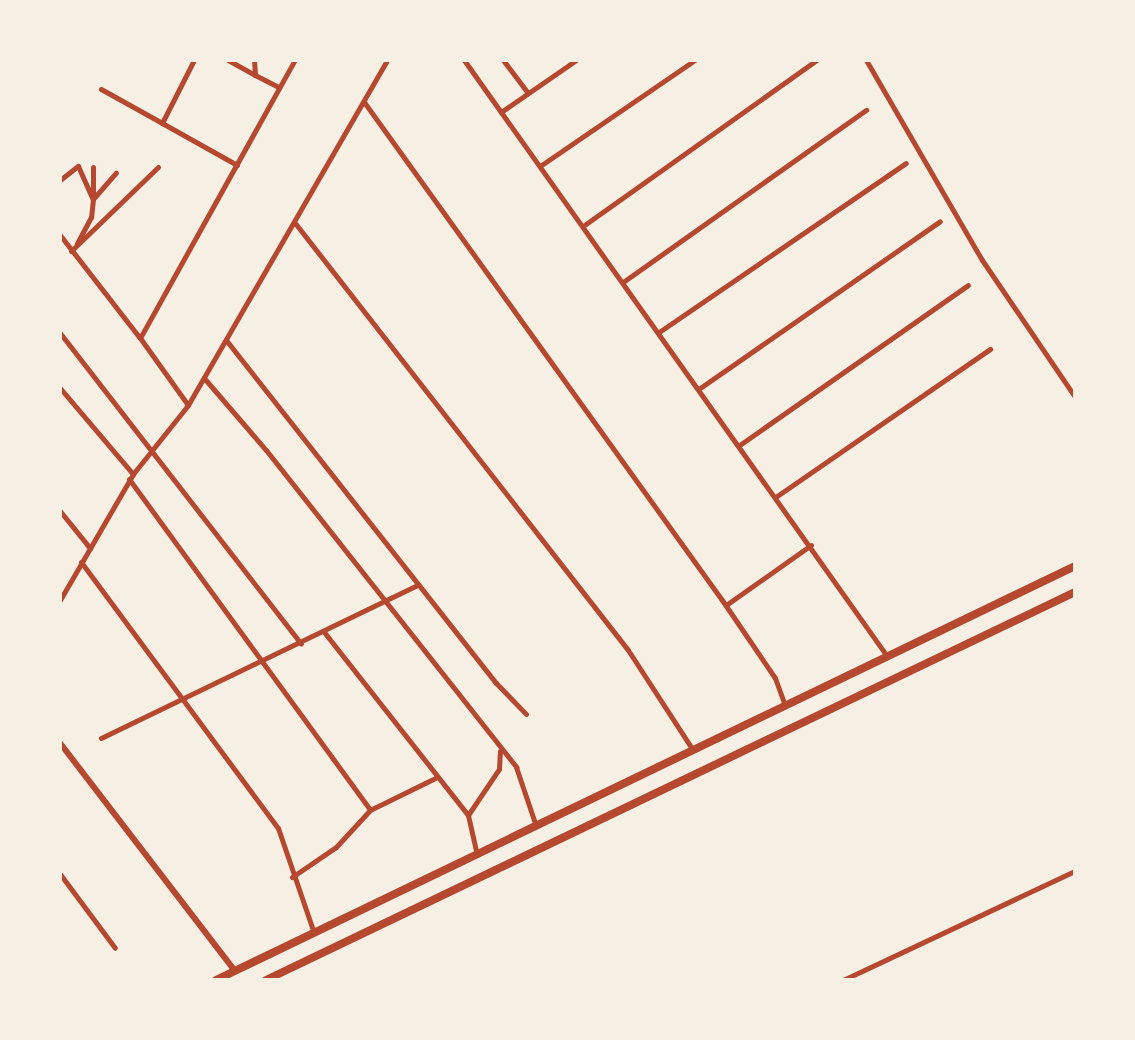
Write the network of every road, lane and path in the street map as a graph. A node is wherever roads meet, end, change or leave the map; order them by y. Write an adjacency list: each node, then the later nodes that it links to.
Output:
1 (194, 60): 19 (street)
2 (228, 60): 12 (street)
3 (254, 60): 12 (street)
4 (295, 60): 13 (street)
5 (387, 60): 16 (street)
6 (503, 60): 15 (street)
7 (576, 60): 15 (street)
8 (695, 60): 22 (street)
9 (817, 60): 30 (street)
10 (866, 60): 43 (street)
11 (467, 61): 18 (street)
12 (255, 75): 13 (street)
13 (279, 87): 21 (street)
14 (101, 89): 19 (street)
15 (528, 93): 18 (street)
16 (364, 102): 29 (street); 58 (street)
17 (866, 110): 33 (street)
18 (501, 113): 22 (street)
19 (162, 123): 21 (street)
20 (906, 163): 35 (street)
21 (237, 165): 37 (street)
22 (540, 166): 30 (street)
23 (93, 167): 27 (street)
24 (158, 167): 32 (street)
25 (116, 173): 27 (street)
26 (60, 180): 27 (street)
27 (93, 199): 32 (street)
28 (940, 221): 42 (street)
29 (295, 223): 38 (street); 69 (street)
30 (583, 226): 33 (street)
31 (60, 235): 32 (street)
32 (71, 251): 37 (street)
33 (623, 282): 35 (street)
34 (968, 285): 45 (street)
35 (659, 332): 42 (street)
36 (60, 333): 46 (street)
37 (140, 338): 44 (street)
38 (226, 340): 40 (street); 54 (street)
39 (990, 349): 48 (street)
40 (204, 378): 44 (street); 57 (street)
41 (60, 388): 47 (street)
42 (700, 388): 45 (street)
43 (1075, 397)
44 (188, 405): 46 (street)
45 (741, 444): 48 (street)
46 (152, 448): 47 (street); 60 (street)
47 (131, 476): 51 (street); 62 (street)
48 (777, 496): 50 (street)
49 (60, 511): 51 (street)
50 (811, 545): 58 (street); 61 (street)
51 (90, 548): 52 (street)
52 (81, 562): 56 (street); 63 (street)
53 (1075, 566): 61 (highway)
54 (420, 585): 57 (street); 65 (street)
55 (1075, 592): 82 (highway)
56 (60, 600)
57 (386, 603): 59 (street); 68 (street)
58 (726, 605): 64 (street)
59 (324, 632): 60 (street); 70 (street)
60 (301, 644): 62 (street)
61 (887, 657): 64 (highway)
62 (262, 660): 63 (street); 71 (street)
63 (182, 699): 66 (street); 77 (street)
64 (786, 706): 69 (highway)
65 (526, 714)
66 (101, 738)
67 (60, 743): 80 (street)
68 (498, 746): 72 (street); 73 (street)
69 (693, 750): 73 (highway)
70 (437, 777): 71 (street); 72 (street)
71 (370, 810): 77 (street)
72 (468, 815): 74 (street)
73 (536, 826): 74 (highway)
74 (477, 855): 78 (highway)
75 (1075, 871): 83 (street)
76 (60, 874): 79 (street)
77 (292, 877): 78 (street)
78 (314, 933): 80 (highway)
79 (115, 948)
80 (235, 971): 81 (highway)
81 (216, 980)
82 (266, 980)
83 (843, 980)

